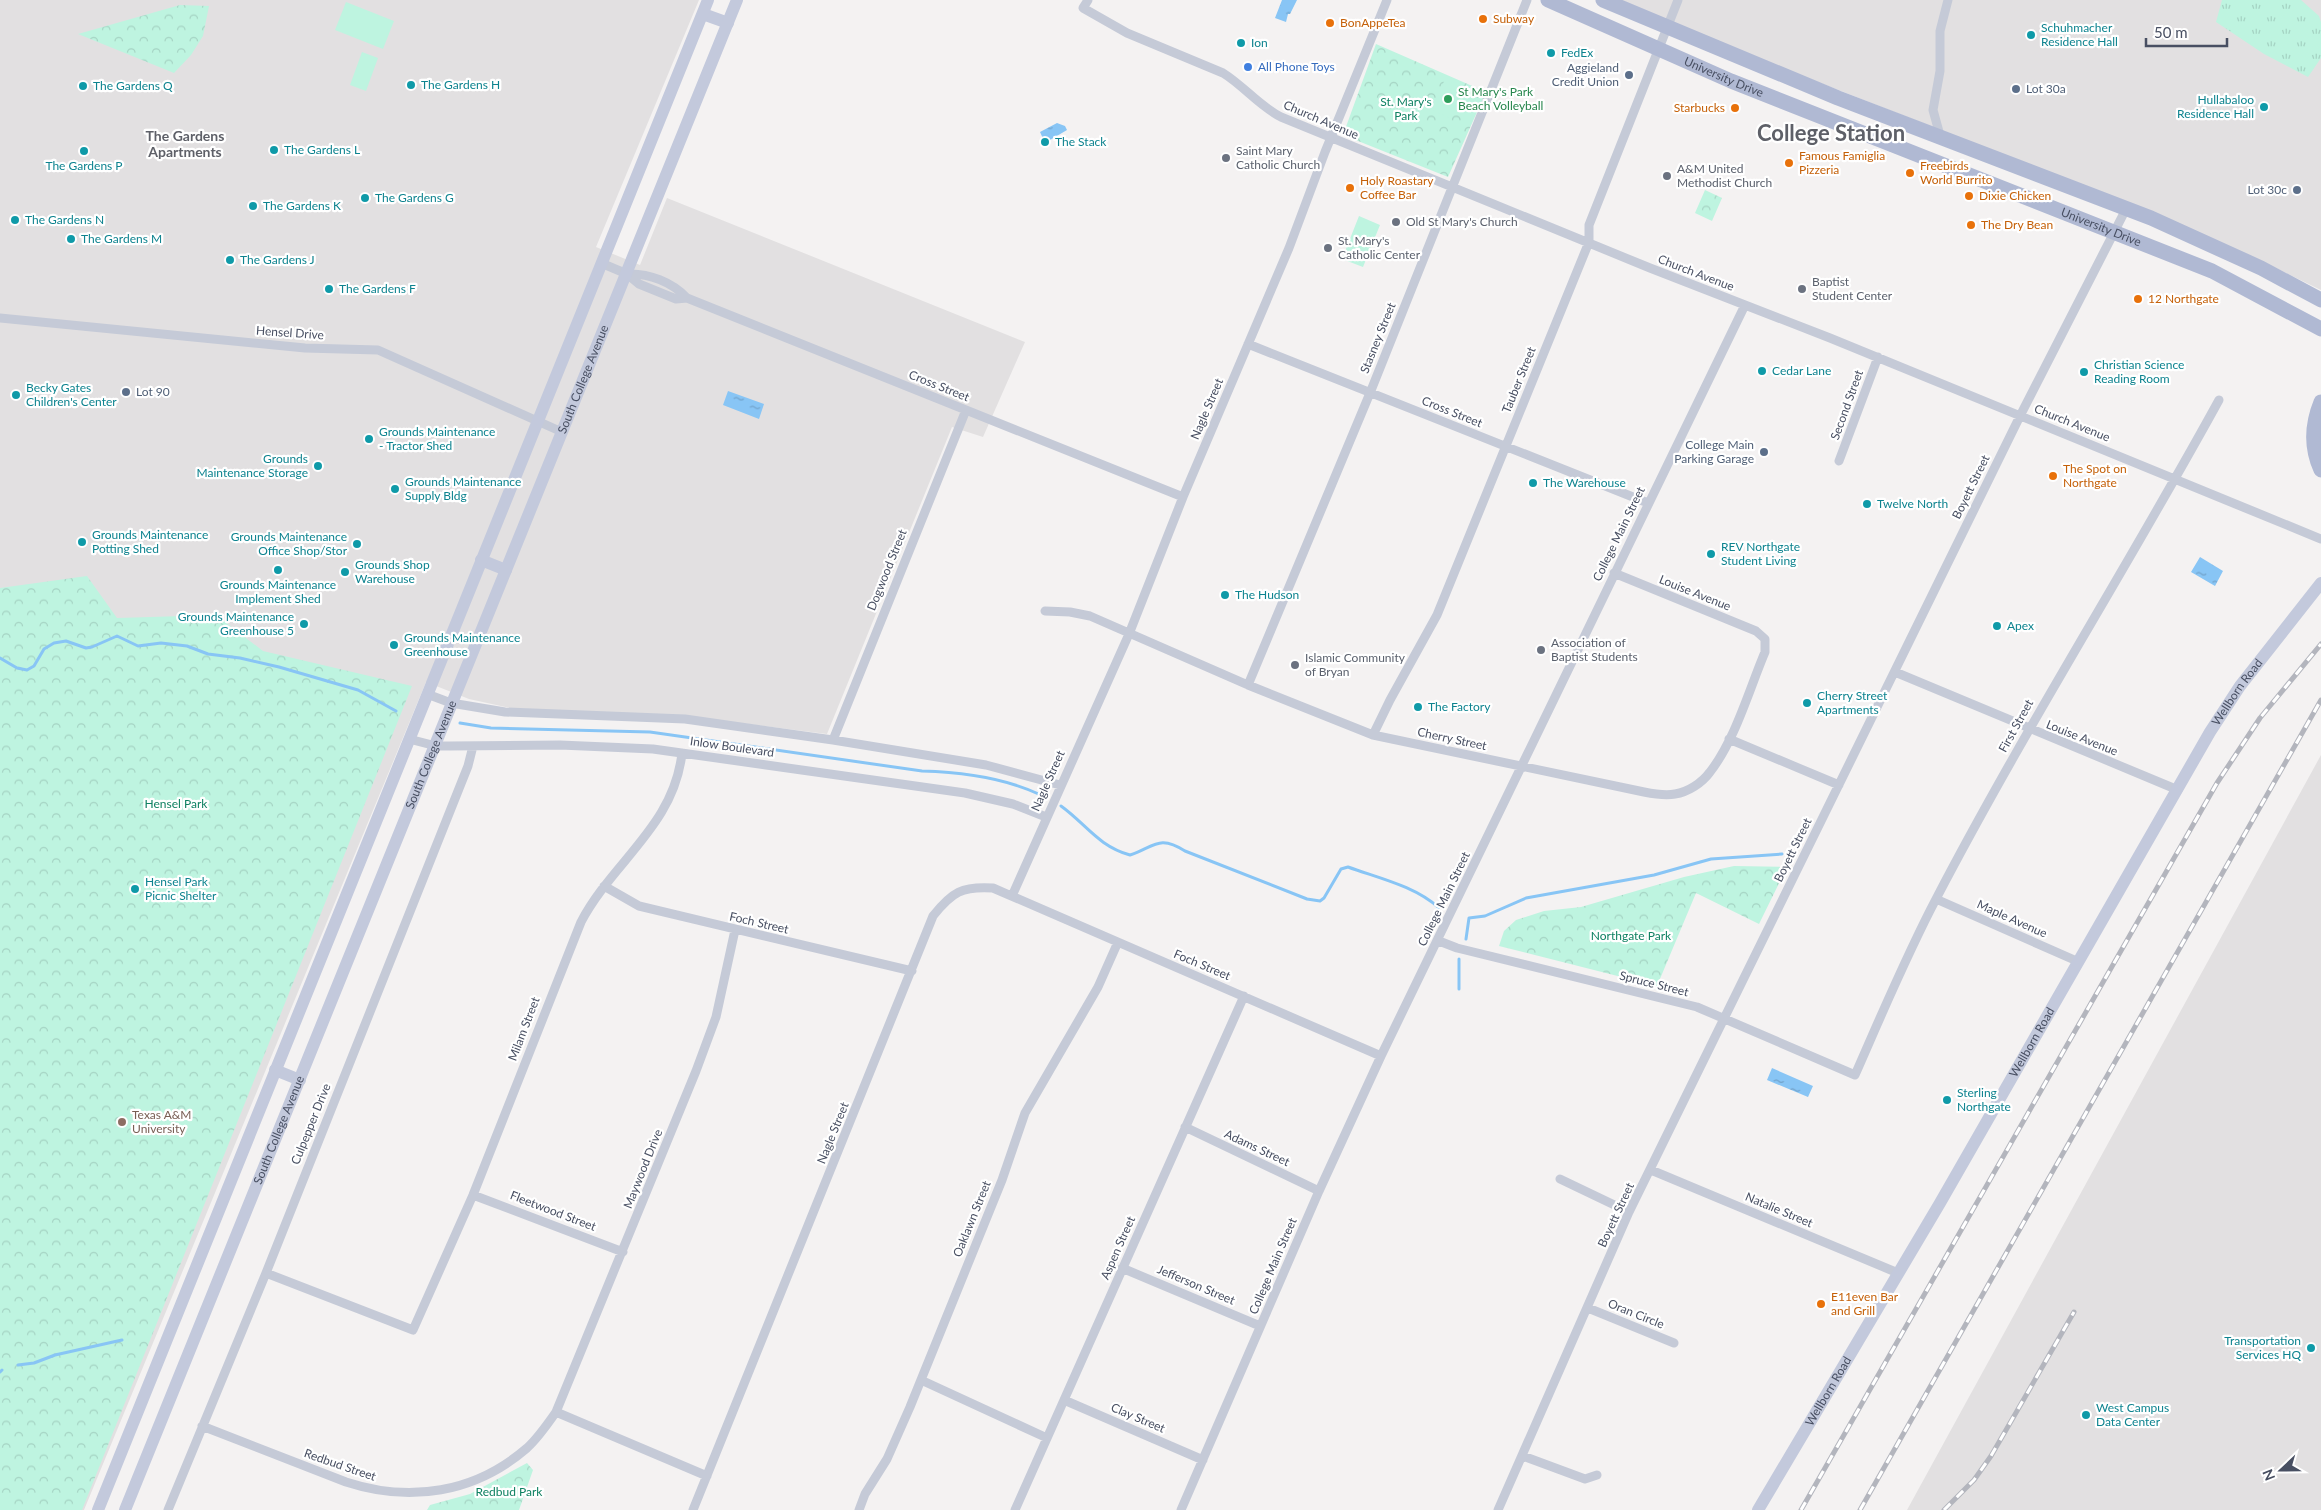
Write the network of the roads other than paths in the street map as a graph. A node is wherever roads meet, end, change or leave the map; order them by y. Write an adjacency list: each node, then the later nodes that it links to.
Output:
1 (708, 0): 10 (main road, South College Avenue)
2 (737, 0): 11 (main road, South College Avenue)
3 (1088, 0): 14 (street, Church Avenue)
4 (1388, 0): 14 (street, Nagle Street)
5 (1527, 0): 16 (street, Stasney Street)
6 (1548, 0): 13 (main road, University Drive)
7 (1603, 0): 12 (main road, University Drive)
8 (1678, 0): 12 (street, Tauber Street)
9 (1948, 0): 15 (street)
10 (703, 14): 11 (main road); 20 (main road, South College Avenue)
11 (728, 23): 21 (main road, South College Avenue)
12 (1667, 27): 13 (street, Tauber Street); 15 (main road, University Drive)
13 (1660, 48): 18 (main road, University Drive); 19 (street, Tauber Street)
14 (1331, 138): 16 (street, Church Avenue); 26 (street, Nagle Street)
15 (1941, 139): 17 (main road, University Drive)
16 (1450, 187): 19 (street, Church Avenue); 28 (street, Stasney Street)
17 (2126, 209): 18 (street, Boyett Street); 22 (main road, University Drive)
18 (2114, 232): 25 (main road, University Drive); 32 (street, Boyett Street)
19 (1589, 242): 23 (street, Church Avenue); 35 (street, Tauber Street)
20 (601, 263): 21 (street, Cross Street); 33 (main road, South College Avenue)
21 (627, 274): 31 (street, Cross Street); 34 (main road, South College Avenue)
22 (2321, 300)
23 (1745, 306): 27 (street, Church Avenue); 40 (street, College Main Street)
24 (0, 318): 33 (street, Hensel Drive)
25 (2320, 330)
26 (1248, 344): 28 (street, Cross Street); 39 (street, Nagle Street)
27 (1878, 357): 32 (street, Church Avenue); 36 (street, Second Street)
28 (1370, 393): 35 (street, Cross Street); 49 (street, Stasney Street)
29 (2219, 400): 38 (street, First Street)
30 (2321, 402): 37 (main road)
31 (966, 410): 39 (street, Cross Street); 56 (street, Dogwood Street)
32 (2020, 416): 38 (street, Church Avenue); 48 (street, Boyett Street)
33 (538, 422): 34 (street, Hensel Drive); 42 (main road, South College Avenue)
34 (562, 432): 43 (main road, South College Avenue)
35 (1506, 447): 40 (street, Cross Street); 53 (street, Tauber Street)
36 (1839, 461)
37 (2321, 470)
38 (2175, 479): 41 (street, Church Avenue); 52 (street, First Street)
39 (1183, 497): 47 (street, Nagle Street)
40 (1648, 504): 44 (street, College Main Street)
41 (2321, 539)
42 (481, 560): 43 (main road); 50 (main road, South College Avenue)
43 (506, 570): 51 (main road, South College Avenue)
44 (1614, 573): 55 (street, Louise Avenue); 60 (street, College Main Street)
45 (2321, 583): 63 (main road, Wellborn Road)
46 (1045, 611): 47 (street, Cherry Street)
47 (1128, 634): 49 (street, Cherry Street); 61 (street, Nagle Street)
48 (1895, 672): 52 (street, Louise Avenue); 62 (street, Boyett Street)
49 (1248, 685): 53 (street, Cherry Street)
50 (427, 694): 51 (street, Inlow Boulevard); 54 (main road, South College Avenue)
51 (451, 703): 56 (street, Inlow Boulevard); 57 (main road, South College Avenue)
52 (2028, 729): 63 (street, Louise Avenue); 67 (street, First Street)
53 (1373, 735): 60 (street, Cherry Street)
54 (409, 739): 57 (street, Inlow Boulevard); 76 (main road, South College Avenue)
55 (1729, 739): 60 (street, Cherry Street); 62 (street)
56 (833, 740): 61 (street, Inlow Boulevard)
57 (436, 746): 58 (street, Inlow Boulevard); 78 (main road, South College Avenue)
58 (473, 746): 59 (street, Inlow Boulevard); 88 (street, Culpepper Drive)
59 (682, 753): 64 (street, Inlow Boulevard); 65 (street, Milam Street)
60 (1521, 766): 69 (street, College Main Street)
61 (1060, 785): 64 (street, Nagle Street)
62 (1838, 785): 74 (street, Boyett Street)
63 (2178, 790): 71 (main road, Wellborn Road)
64 (1046, 818): 66 (street, Nagle Street)
65 (604, 886): 68 (street, Foch Street); 83 (street, Milam Street)
66 (1012, 896): 70 (street, Foch Street); 72 (street, Nagle Street)
67 (1936, 899): 71 (street, Maple Avenue); 77 (street, First Street)
68 (735, 930): 72 (street, Foch Street); 85 (street, Maywood Drive)
69 (1438, 941): 74 (street, Spruce Street); 75 (street, College Main Street)
70 (1118, 942): 73 (street, Foch Street); 92 (street, Oaklawn Street)
71 (2079, 962): 87 (main road, Wellborn Road)
72 (912, 971): 100 (street, Nagle Street)
73 (1244, 996): 75 (street, Foch Street); 79 (street, Aspen Street)
74 (1725, 1018): 77 (street, Spruce Street); 80 (street, Boyett Street)
75 (1381, 1056): 82 (street, College Main Street)
76 (275, 1070): 78 (main road); 101 (main road, South College Avenue)
77 (1856, 1075)
78 (300, 1080): 102 (main road, South College Avenue)
79 (1185, 1127): 82 (street, Adams Street); 86 (street, Aspen Street)
80 (1651, 1170): 84 (street, Boyett Street); 87 (street, Natalie Street)
81 (1560, 1179): 84 (street)
82 (1319, 1191): 90 (street, College Main Street)
83 (474, 1195): 85 (street, Fleetwood Street); 88 (street, Milam Street)
84 (1629, 1212): 89 (street, Boyett Street)
85 (623, 1252): 94 (street, Maywood Drive)
86 (1122, 1268): 90 (street, Jefferson Street); 93 (street, Aspen Street)
87 (1898, 1272): 109 (main road, Wellborn Road)
88 (266, 1273): 95 (street, Culpepper Drive)
89 (1588, 1308): 91 (street, Oran Circle); 97 (street, Boyett Street)
90 (1260, 1326): 98 (street, College Main Street)
91 (1674, 1343)
92 (921, 1380): 96 (street); 105 (street, Oaklawn Street)
93 (1064, 1400): 96 (street, Aspen Street); 98 (street, Clay Street)
94 (556, 1412): 95 (street, Redbud Street); 100 (street)
95 (202, 1426): 103 (street, Culpepper Drive)
96 (1047, 1438): 106 (street, Aspen Street)
97 (1523, 1456): 99 (street); 108 (street, Boyett Street)
98 (1203, 1460): 107 (street, College Main Street)
99 (1597, 1475)
100 (707, 1476): 104 (street, Nagle Street)
101 (98, 1510)
102 (125, 1510)
103 (168, 1510)
104 (693, 1510)
105 (859, 1510)
106 (1015, 1510)
107 (1181, 1510)
108 (1498, 1510)
109 (1758, 1510)

